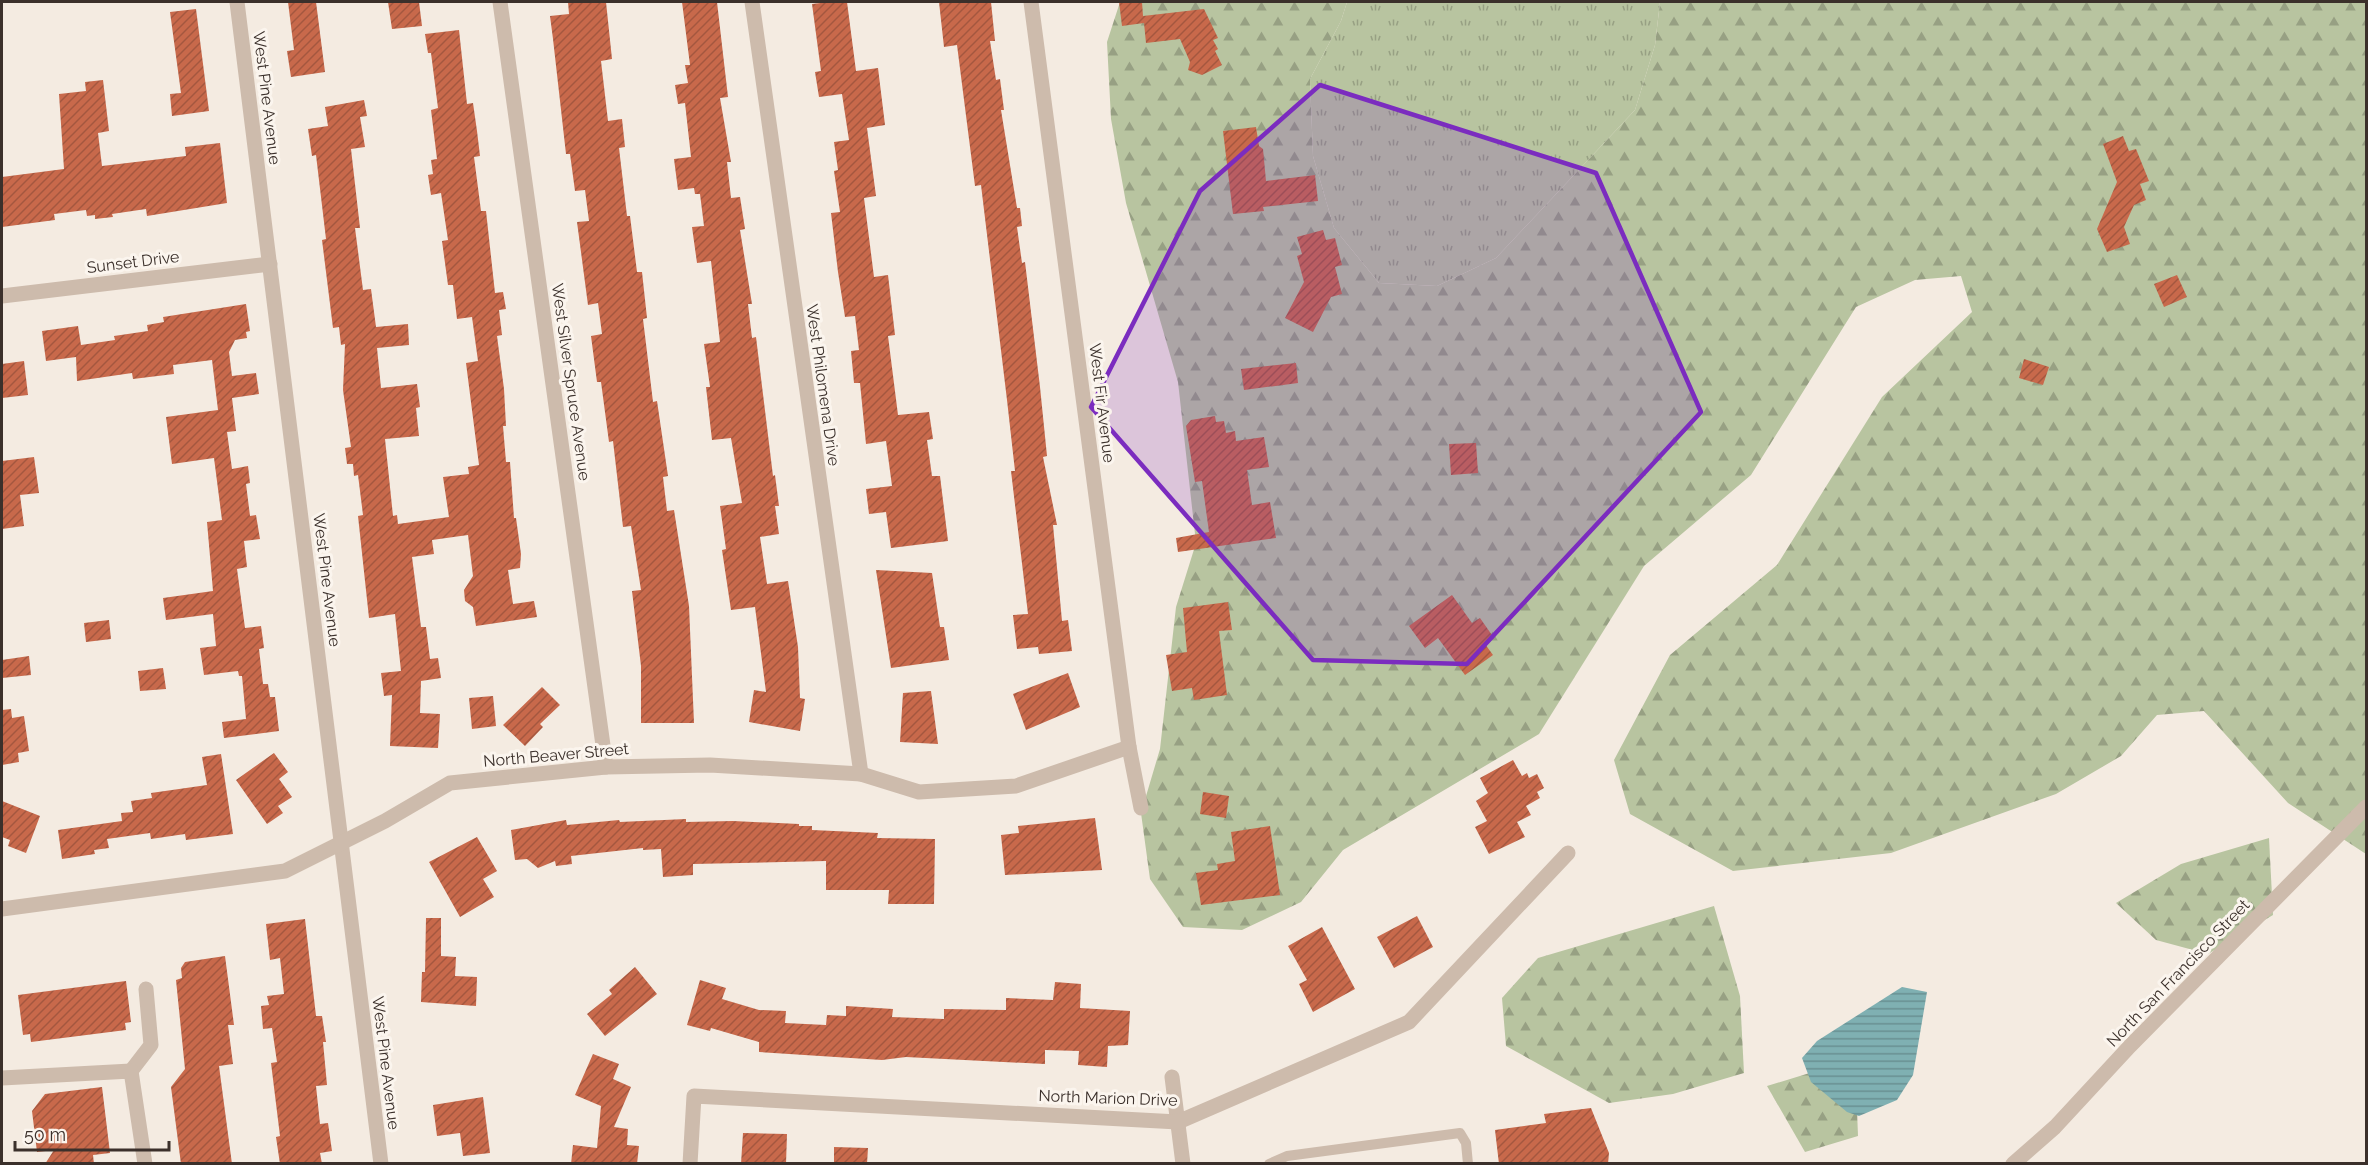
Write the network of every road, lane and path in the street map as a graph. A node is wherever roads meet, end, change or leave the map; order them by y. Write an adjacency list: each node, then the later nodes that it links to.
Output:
1 (237, 2): 5 (street, West Pine Avenue)
2 (500, 2): 8 (street, West Silver Spruce Avenue)
3 (752, 2): 9 (street, West Philomena Drive)
4 (1031, 2): 7 (street, West Fir Avenue)
5 (270, 264): 6 (street, Sunset Drive); 12 (street, West Pine Avenue)
6 (2, 296)
7 (1129, 747): 9 (street, North Beaver Street); 11 (street, West Fir Avenue)
8 (606, 767): 9 (street, North Beaver Street); 12 (street, North Beaver Street)
9 (861, 774)
10 (2367, 807): 27 (street, North San Francisco Street)
11 (1141, 808)
12 (341, 844): 14 (street, North Beaver Street); 22 (street, West Pine Avenue)
13 (1568, 853): 19 (street, North Marion Drive)
14 (2, 909)
15 (146, 989): 16 (street)
16 (131, 1071): 17 (street); 21 (street)
17 (2, 1077)
18 (1172, 1077): 19 (street)
19 (1178, 1122): 23 (street, North Marion Drive); 24 (street)
20 (1312, 1158): 25 (lane); 26 (lane)
21 (145, 1164)
22 (381, 1164)
23 (690, 1164)
24 (1183, 1164)
25 (1269, 1164)
26 (1468, 1164)
27 (2013, 1164)

